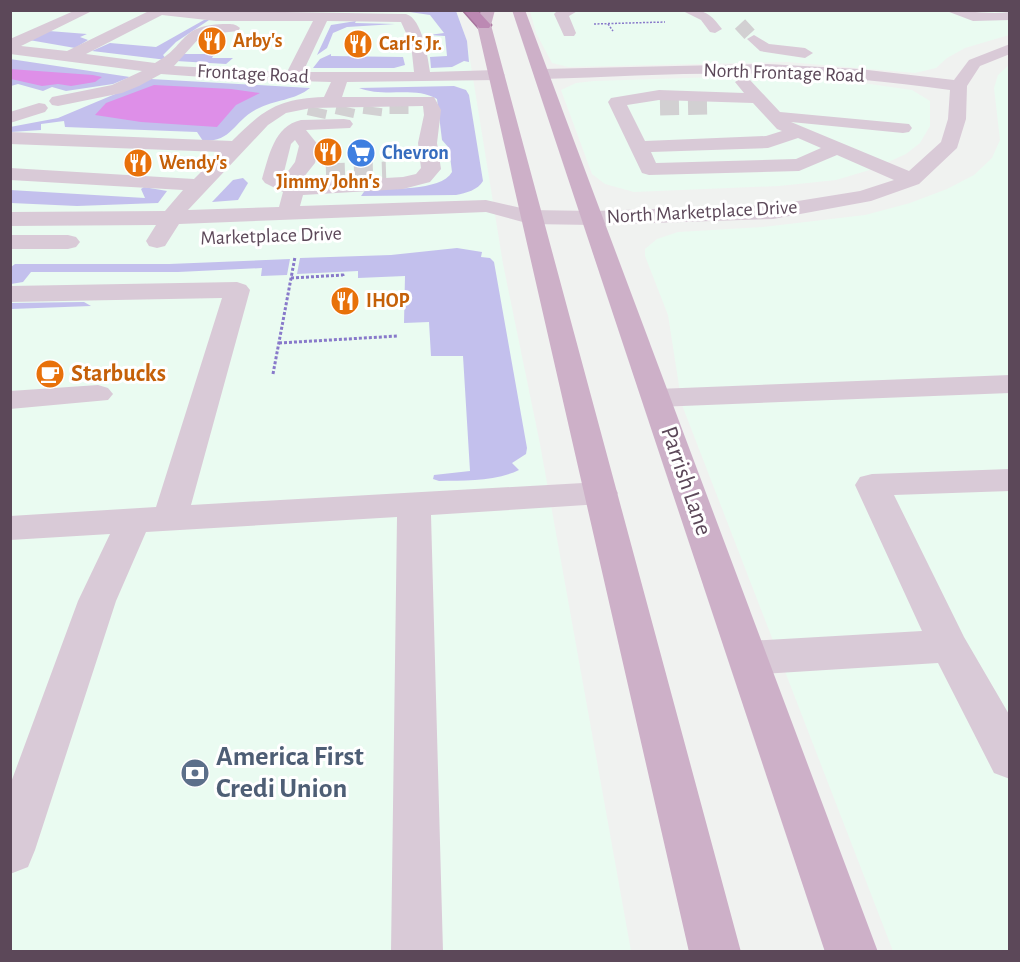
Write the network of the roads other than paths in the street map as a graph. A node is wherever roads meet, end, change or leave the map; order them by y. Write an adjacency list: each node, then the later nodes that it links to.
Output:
1 (88, 10): 18 (street)
2 (469, 10): 11 (highway)
3 (518, 10): 26 (main road, Parrish Lane)
4 (573, 10): 16 (street)
5 (687, 10): 14 (street)
6 (950, 10): 9 (street)
7 (1005, 10): 9 (street)
8 (158, 11): 10 (street); 22 (street)
9 (1010, 14)
10 (322, 17): 13 (street); 23 (street)
11 (486, 18): 27 (main road)
12 (271, 27): 24 (street)
13 (411, 27): 15 (street); 29 (street)
14 (715, 29)
15 (342, 32)
16 (569, 33)
17 (754, 39): 21 (street)
18 (10, 47): 22 (street, Frontage Road)
19 (1010, 48): 31 (street)
20 (323, 54): 23 (street)
21 (824, 54)
22 (68, 57): 24 (street, Frontage Road)
23 (302, 60): 28 (street)
24 (160, 69): 28 (street, Frontage Road); 34 (street)
25 (732, 69): 26 (street, North Frontage Road); 31 (street, North Frontage Road); 32 (street)
26 (542, 74): 60 (main road, Parrish Lane)
27 (497, 75): 29 (street, Frontage Road); 59 (main road)
28 (293, 77): 30 (street, Frontage Road)
29 (423, 77): 30 (street, Frontage Road)
30 (342, 78): 39 (street)
31 (959, 86): 54 (street, North Marketplace Drive)
32 (757, 98): 33 (street); 40 (street)
33 (732, 99): 35 (street); 36 (street)
34 (58, 101)
35 (620, 102): 37 (street); 46 (street)
36 (707, 102)
37 (658, 104)
38 (39, 108): 41 (street)
39 (339, 114): 42 (street); 42 (street); 49 (street); 50 (street); 55 (street)
40 (774, 116): 43 (street); 44 (street)
41 (10, 118)
42 (262, 121): 48 (street)
43 (903, 128)
44 (799, 132): 46 (street); 47 (street)
45 (10, 138): 48 (street)
46 (638, 147): 47 (street)
47 (837, 148): 54 (street)
48 (239, 157): 50 (street); 56 (street)
49 (431, 169): 51 (street); 55 (street)
50 (274, 171): 55 (street)
51 (386, 171)
52 (10, 172): 56 (street)
53 (326, 173): 55 (street)
54 (912, 180): 60 (street, North Marketplace Drive)
55 (295, 182): 57 (street)
56 (199, 185): 58 (street)
57 (288, 213): 58 (street, Marketplace Drive); 59 (street, Marketplace Drive)
58 (173, 217): 61 (street, Marketplace Drive); 65 (street)
59 (530, 217): 60 (street, Marketplace Drive); 62 (street, Marketplace Drive); 74 (main road)
60 (593, 218): 71 (main road, Parrish Lane)
61 (10, 219)
62 (403, 231)
63 (181, 240): 65 (street, Marketplace Drive)
64 (134, 241): 65 (street, Marketplace Drive)
65 (158, 241)
66 (88, 242): 67 (street)
67 (13, 245)
68 (10, 294): 76 (street)
69 (1010, 384): 71 (street)
70 (98, 394): 72 (street)
71 (657, 398): 79 (main road, Parrish Lane)
72 (10, 400)
73 (1010, 480): 78 (street)
74 (601, 493): 75 (street); 83 (main road)
75 (414, 504): 76 (street); 82 (street)
76 (152, 519): 77 (street); 81 (street)
77 (10, 528)
78 (950, 646): 79 (street); 80 (street)
79 (748, 658): 84 (main road, Parrish Lane)
80 (1010, 759)
81 (11, 850)
82 (417, 951)
83 (715, 951)
84 (852, 951)

